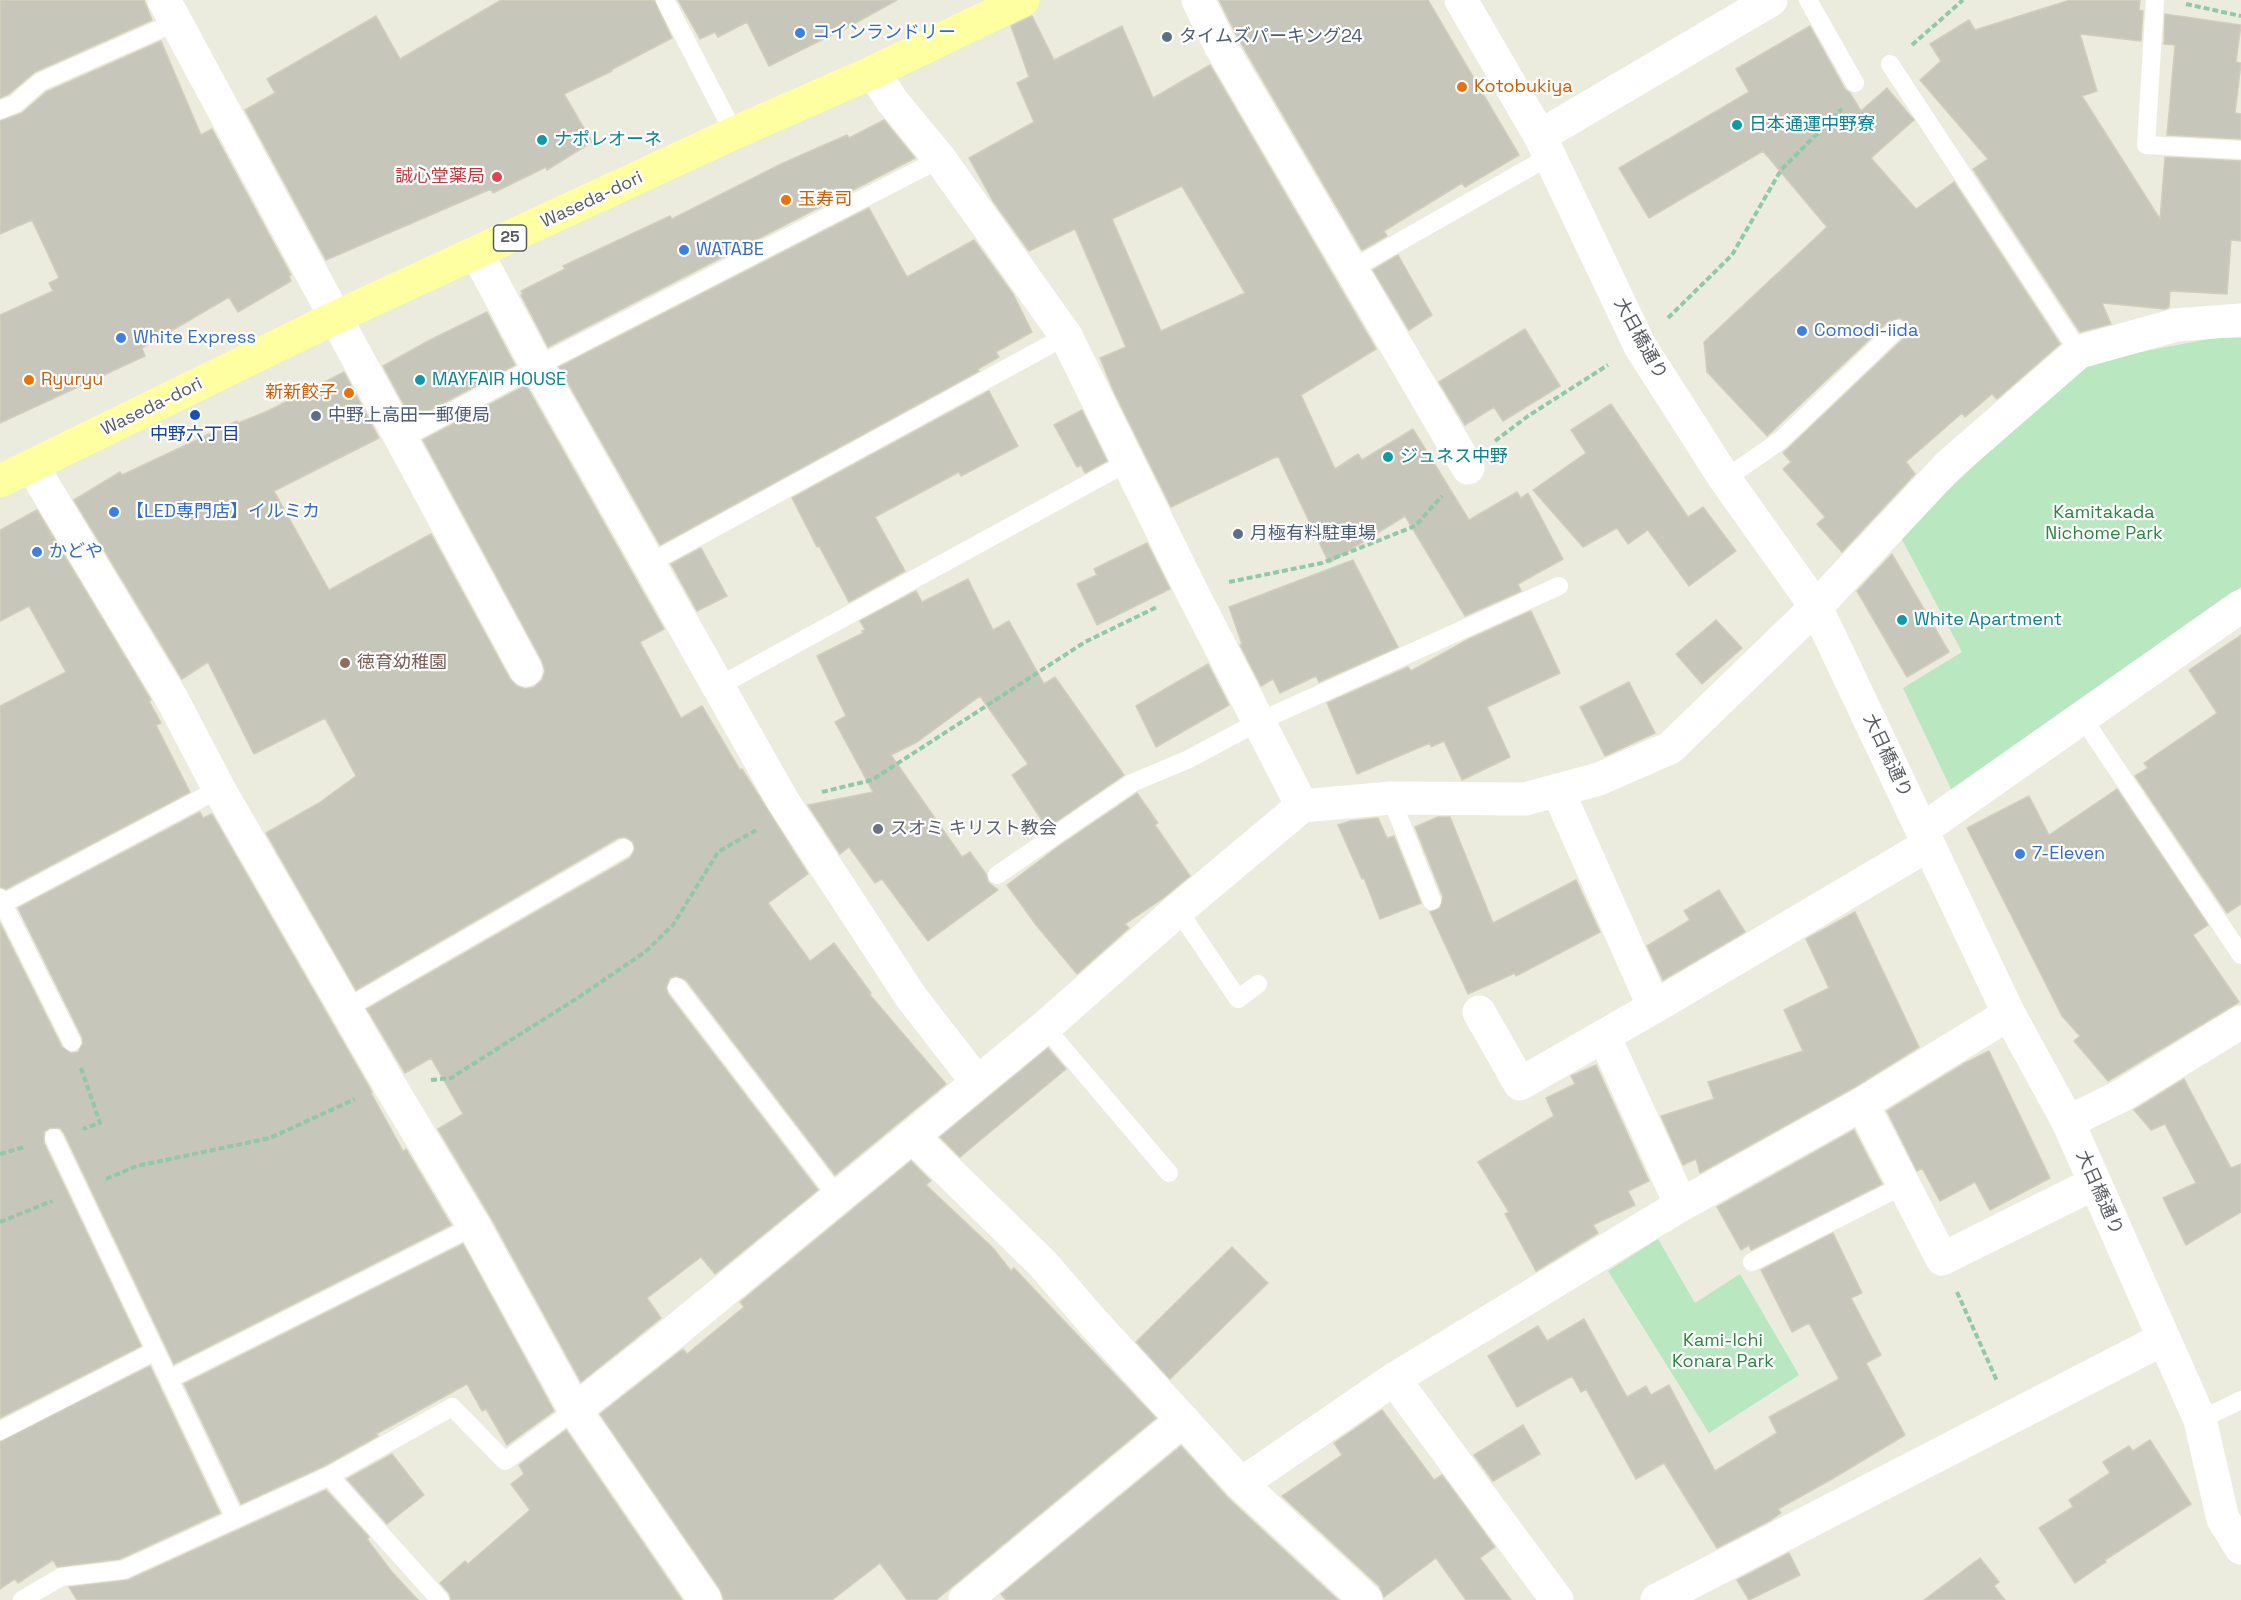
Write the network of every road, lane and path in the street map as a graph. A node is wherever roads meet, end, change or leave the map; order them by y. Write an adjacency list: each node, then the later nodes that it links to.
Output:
1 (665, 0): 17 (lane)
2 (1023, 0): 13 (main road, Waseda-dori / 25)
3 (1198, 0): 22 (street)
4 (1461, 0): 18 (street, 大日橋通り)
5 (1771, 0): 18 (street)
6 (1808, 0): 14 (lane)
7 (1963, 0): 12 (path)
8 (2155, 0): 19 (lane)
9 (2178, 2): 11 (path)
10 (170, 11): 16 (lane); 23 (street)
11 (2241, 16)
12 (1890, 64): 28 (lane)
13 (873, 72): 17 (main road, Waseda-dori / 25); 20 (street)
14 (1855, 82)
15 (1846, 104): 27 (path)
16 (0, 110)
17 (734, 133): 21 (main road, Waseda-dori / 25)
18 (1545, 146): 22 (lane); 27 (street, 大日橋通り)
19 (2241, 150)
20 (940, 159): 26 (street); 29 (lane)
21 (477, 253): 23 (main road, Waseda-dori / 25); 29 (street)
22 (1350, 270): 33 (street)
23 (334, 318): 30 (street); 32 (main road, Waseda-dori / 25)
24 (2241, 320): 28 (street)
25 (1897, 329): 34 (lane)
26 (1066, 336): 31 (street); 36 (lane)
27 (1640, 346): 34 (street, 大日橋通り)
28 (2079, 352): 39 (street)
29 (537, 366): 30 (lane); 36 (street)
30 (401, 439): 40 (street)
31 (1128, 462): 41 (lane); 43 (street)
32 (32, 466): 35 (main road, Waseda-dori / 25); 44 (street)
33 (1468, 468)
34 (1725, 479): 39 (street, 大日橋通り)
35 (0, 481)
36 (648, 564): 41 (street)
37 (1558, 586): 43 (lane)
38 (2241, 606): 42 (street)
39 (1816, 607): 45 (street); 48 (street, 大日橋通り)
40 (526, 670)
41 (716, 683): 65 (street)
42 (2082, 717): 48 (street); 54 (lane)
43 (1258, 722): 47 (street); 50 (lane)
44 (219, 789): 52 (lane); 58 (street)
45 (1558, 790): 46 (street); 57 (street)
46 (1391, 798): 47 (street); 51 (lane)
47 (1302, 806): 53 (street)
48 (1925, 837): 57 (street); 60 (street, 大日橋通り)
49 (624, 848): 58 (lane)
50 (997, 875)
51 (1432, 901)
52 (1, 903): 64 (lane)
53 (1178, 910): 55 (lane); 62 (street)
54 (2241, 955)
55 (1258, 984)
56 (676, 987): 73 (lane)
57 (1654, 1007): 63 (street)
58 (345, 1009): 75 (street)
59 (1479, 1012): 63 (street)
60 (2008, 1014): 66 (street); 67 (street, 大日橋通り)
61 (2241, 1022): 67 (street)
62 (1045, 1027): 65 (street); 70 (lane)
63 (1604, 1036): 74 (street)
64 (72, 1042): 69 (path)
65 (977, 1082): 68 (street)
66 (1862, 1104): 72 (street); 74 (street)
67 (2068, 1122): 71 (street, 大日橋通り)
68 (912, 1136): 73 (street); 85 (street)
69 (54, 1138): 79 (lane)
70 (1169, 1173)
71 (2095, 1183): 76 (street); 78 (street, 大日橋通り)
72 (1904, 1185): 76 (street); 77 (lane)
73 (837, 1196): 83 (street)
74 (1681, 1205): 80 (street)
75 (474, 1226): 81 (lane); 83 (street)
76 (1942, 1259): 84 (path)
77 (1752, 1262)
78 (2163, 1339): 84 (street); 86 (street, 大日橋通り)
79 (155, 1351): 81 (lane); 87 (lane)
80 (1394, 1378): 89 (street); 97 (street)
81 (169, 1379): 90 (lane)
82 (2241, 1400): 86 (lane)
83 (575, 1410): 88 (lane); 94 (street)
84 (2012, 1415): 98 (street)
85 (1183, 1420): 89 (street); 95 (street)
86 (2200, 1420): 91 (street, 大日橋通り)
87 (0, 1431)
88 (329, 1476): 90 (lane); 93 (lane)
89 (1241, 1484): 96 (street)
90 (235, 1518): 92 (lane)
91 (2241, 1548)
92 (22, 1600)
93 (440, 1600)
94 (705, 1600)
95 (965, 1600)
96 (1366, 1600)
97 (1557, 1600)
98 (1657, 1600)

